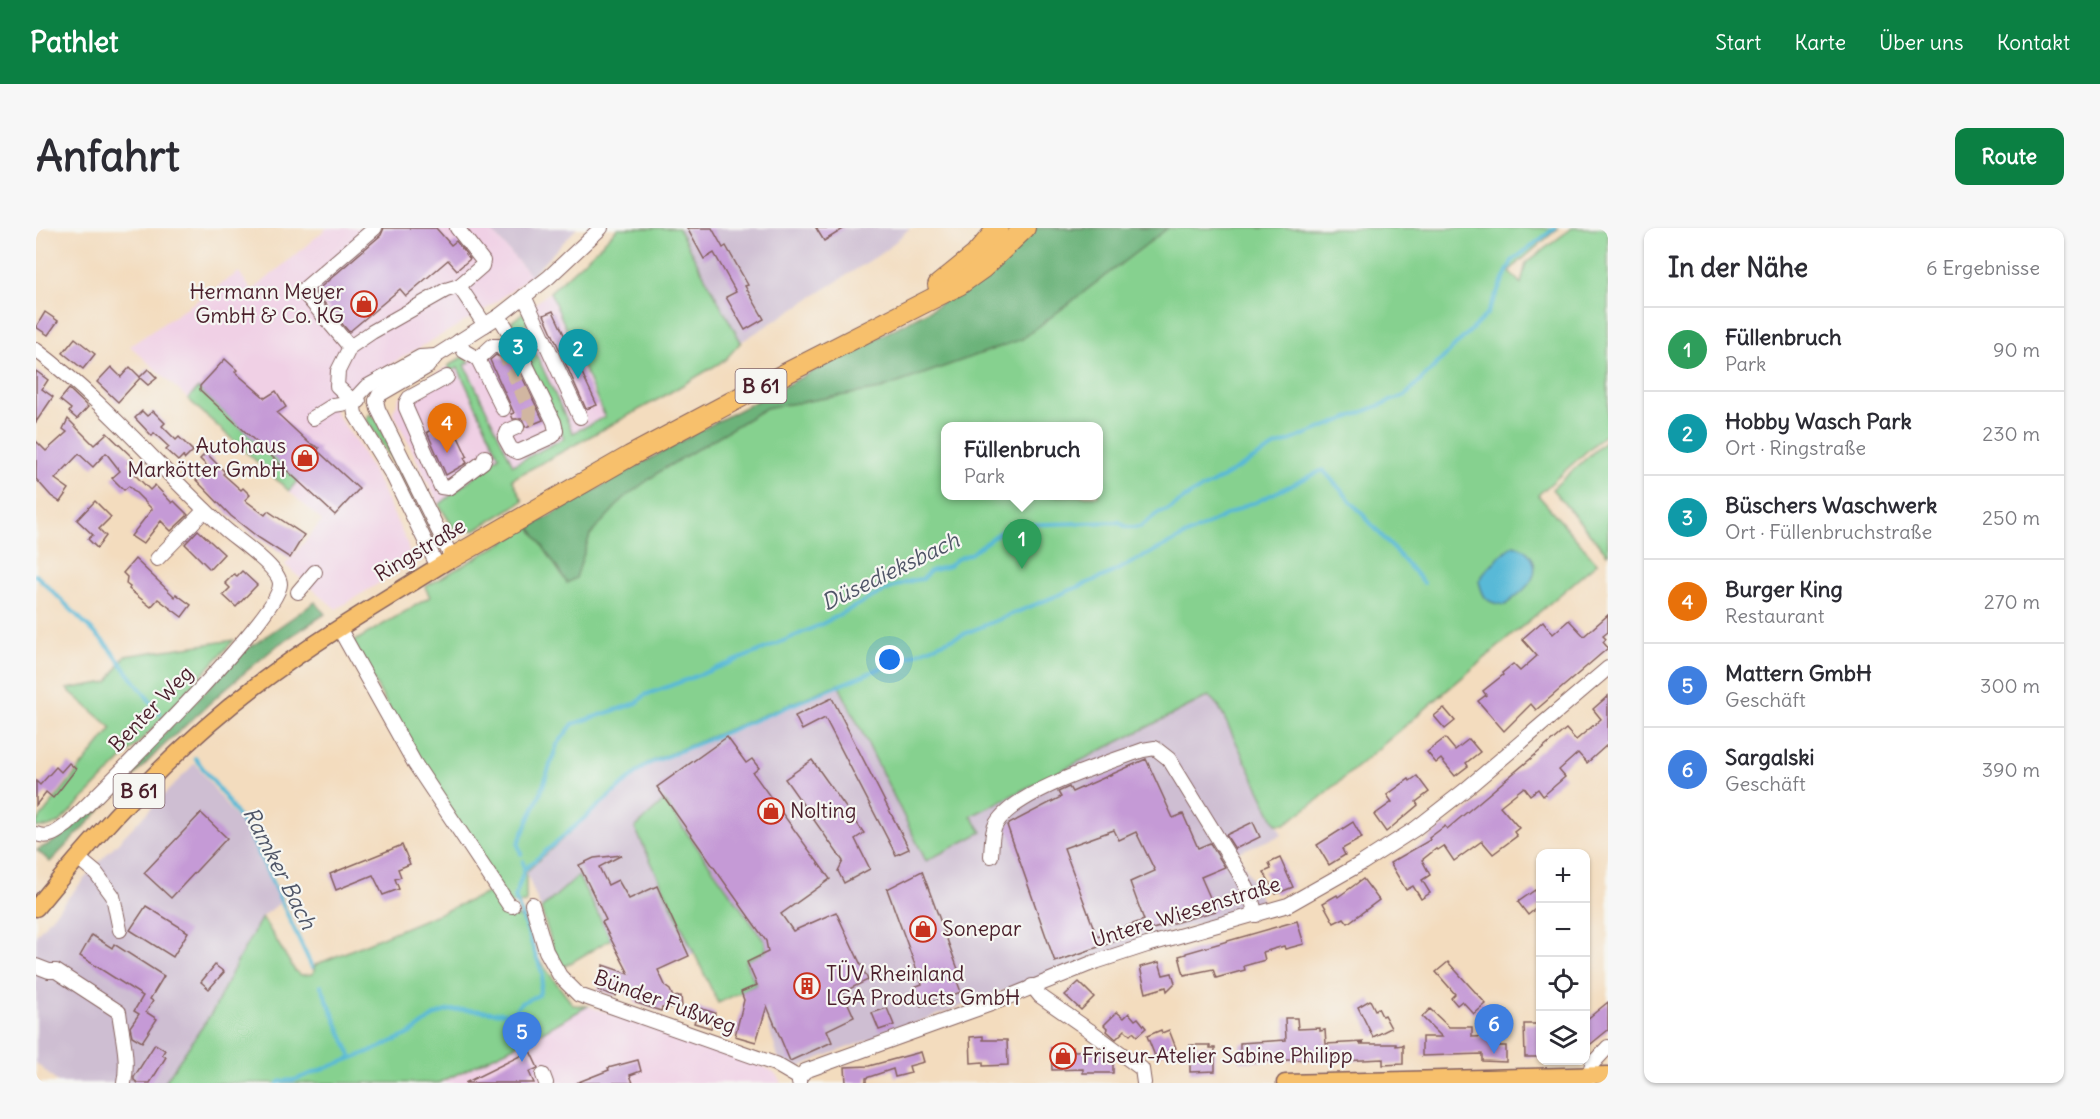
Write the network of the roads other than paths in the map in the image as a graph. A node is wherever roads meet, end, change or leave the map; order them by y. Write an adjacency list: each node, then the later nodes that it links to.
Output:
1 (375, 228): 12 (street)
2 (457, 228): 6 (street)
3 (601, 228): 7 (street)
4 (998, 228): 9 (highway, Ringstraße / B 61)
5 (1025, 228): 9 (highway, Ringstraße / B 61)
6 (459, 286): 10 (street); 12 (street)
7 (524, 296): 8 (street); 22 (street)
8 (499, 316): 10 (street); 23 (street)
9 (892, 318): 27 (highway, Ringstraße / B 61)
10 (485, 325): 11 (street)
11 (459, 341): 15 (street); 16 (street)
12 (350, 347): 19 (street)
13 (36, 350): 25 (street)
14 (503, 350): 16 (street)
15 (436, 356): 18 (street); 19 (street)
16 (478, 359): 20 (street)
17 (447, 377): 24 (street)
18 (376, 401): 19 (street); 27 (street)
19 (353, 402): 21 (street); 27 (street)
20 (503, 409)
21 (313, 417)
22 (580, 417)
23 (517, 427)
24 (485, 457)
25 (205, 510): 26 (street); 32 (street, Benter Weg)
26 (157, 559)
27 (445, 562): 30 (main road, Ringstraße / B 61)
28 (315, 572): 29 (street)
29 (298, 591)
30 (339, 628): 34 (main road, Ringstraße / B 61); 36 (street)
31 (1608, 668): 38 (street, Untere Wiesenstraße)
32 (36, 834)
33 (991, 856): 38 (street)
34 (78, 858): 37 (main road, Ringstraße / B 61); 39 (street)
35 (532, 904): 45 (street, Bünder Fußweg)
36 (512, 906)
37 (36, 908)
38 (1256, 915): 41 (street, Untere Wiesenstraße)
39 (120, 930)
40 (36, 966): 47 (street)
41 (1032, 986): 45 (street, Untere Wiesenstraße); 48 (street)
42 (1608, 1047): 44 (street)
43 (1608, 1075): 44 (main road)
44 (1588, 1079): 46 (main road)
45 (799, 1080)
46 (1359, 1082): 49 (main road)
47 (124, 1083)
48 (1144, 1083)
49 (1285, 1083)

